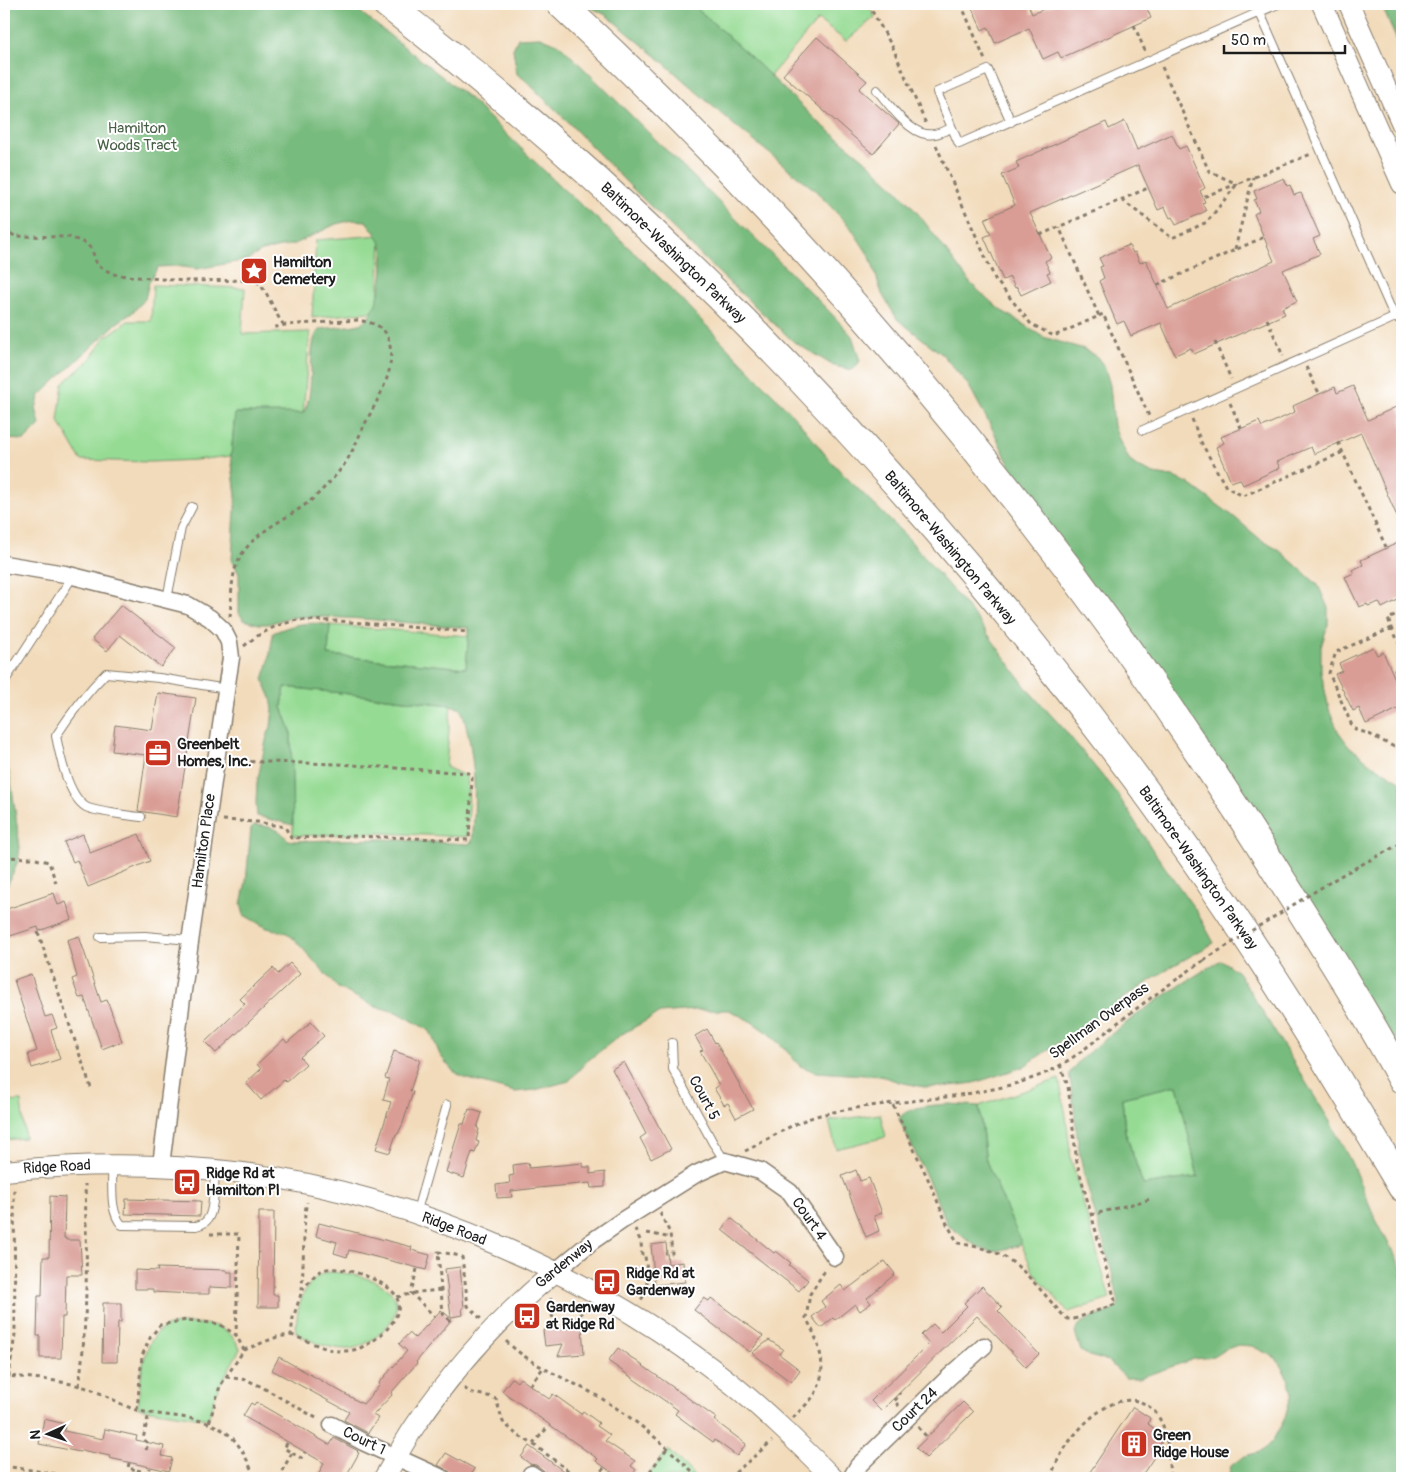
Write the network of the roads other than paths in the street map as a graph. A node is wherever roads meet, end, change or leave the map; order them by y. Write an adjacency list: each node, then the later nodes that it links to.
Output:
1 (387, 4): 32 (highway, Baltimore-Washington Parkway)
2 (561, 4): 25 (highway)
3 (1256, 4): 7 (lane)
4 (1278, 4): 7 (lane)
5 (1322, 4): 12 (street)
6 (1349, 4): 10 (street)
7 (1259, 12): 9 (lane); 13 (lane)
8 (876, 90): 11 (lane)
9 (1010, 122): 11 (lane); 11 (lane)
10 (1402, 124)
11 (952, 128)
12 (1402, 184)
13 (1399, 316): 14 (lane)
14 (1143, 430)
15 (192, 507): 18 (lane)
16 (4, 564): 17 (street)
17 (73, 576): 18 (street); 19 (lane)
18 (167, 599): 20 (street, Hamilton Place)
19 (4, 682)
20 (226, 689): 21 (lane); 23 (street, Hamilton Place)
21 (141, 817)
22 (100, 937): 23 (lane)
23 (190, 940): 29 (street, Hamilton Place)
24 (672, 1043): 27 (lane, Court 5)
25 (1402, 1079)
26 (447, 1105): 33 (lane)
27 (725, 1161): 34 (street, Court 4); 35 (street, Gardenway)
28 (112, 1165): 29 (street, Ridge Road); 30 (street, Ridge Road); 31 (lane)
29 (161, 1165): 31 (street, Ridge Road)
30 (9, 1170)
31 (215, 1170): 33 (street, Ridge Road)
32 (1402, 1188)
33 (416, 1214): 35 (street, Ridge Road)
34 (835, 1257)
35 (555, 1272): 38 (street, Gardenway); 41 (street, Ridge Road)
36 (984, 1346): 42 (street, Court 24)
37 (332, 1425): 38 (street, Court 1)
38 (396, 1457): 39 (street, Gardenway); 40 (street, Court 1)
39 (384, 1478)
40 (442, 1478)
41 (833, 1478)
42 (851, 1478)

